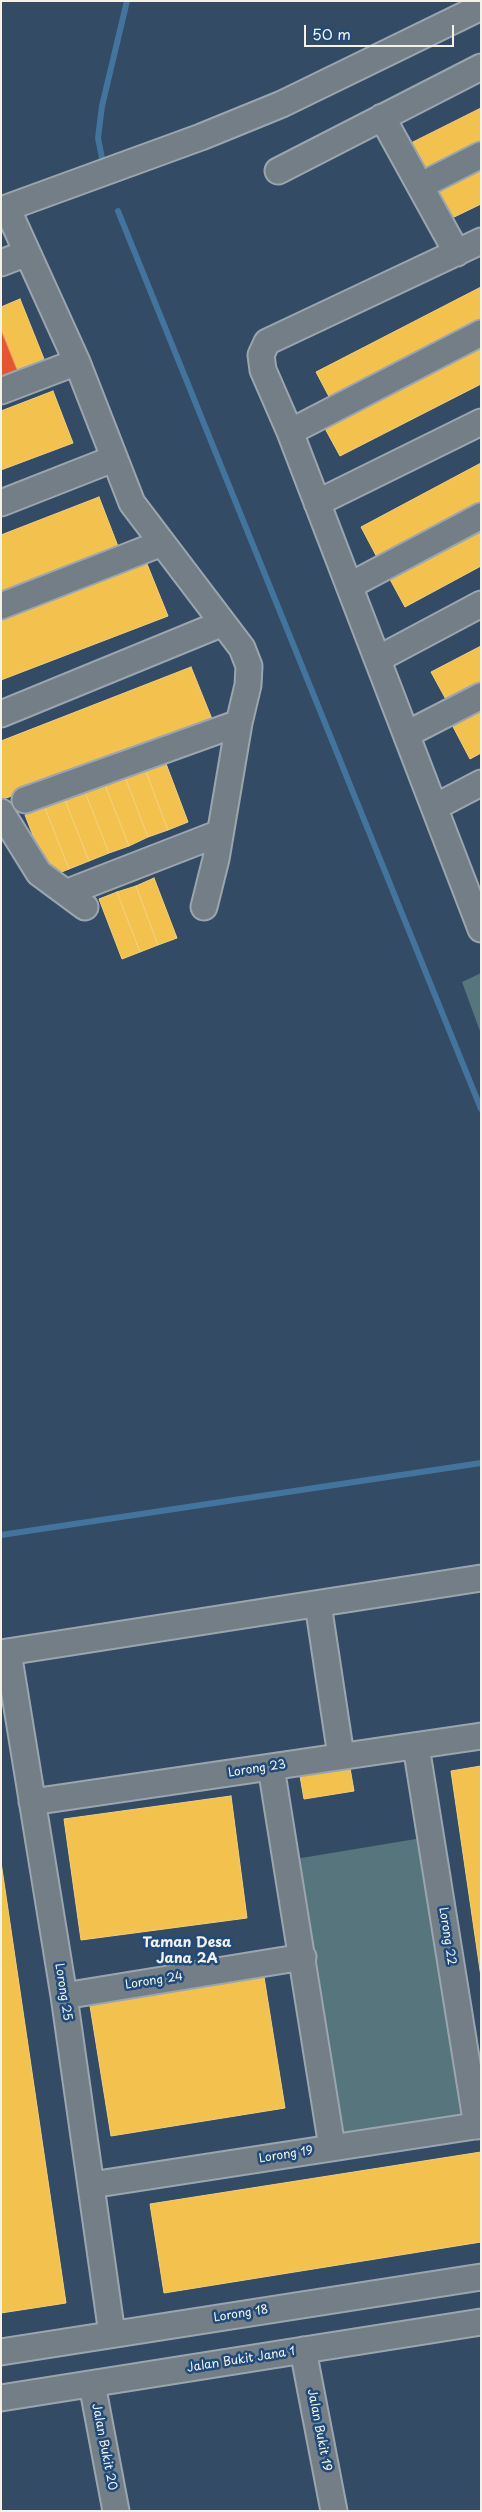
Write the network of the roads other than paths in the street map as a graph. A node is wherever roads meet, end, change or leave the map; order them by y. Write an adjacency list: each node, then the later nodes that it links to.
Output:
1 (481, 7): 7 (street)
2 (481, 67): 3 (street)
3 (382, 117): 5 (street); 6 (street)
4 (481, 155): 6 (street)
5 (278, 171)
6 (420, 186): 10 (street)
7 (4, 209): 9 (street)
8 (481, 241): 10 (street)
9 (27, 253): 11 (street); 13 (street)
10 (457, 253): 16 (street)
11 (1, 263)
12 (481, 333): 16 (street)
13 (77, 362): 14 (street); 17 (street)
14 (1, 391)
15 (481, 422): 19 (street)
16 (290, 432): 19 (street)
17 (113, 459): 18 (street); 21 (street)
18 (1, 503)
19 (317, 503): 22 (street)
20 (481, 516): 22 (street)
21 (162, 543): 24 (street); 25 (street)
22 (349, 586): 26 (street)
23 (481, 604): 26 (street)
24 (1, 606)
25 (222, 623): 28 (street); 29 (street)
26 (378, 659): 30 (street)
27 (481, 696): 30 (street)
28 (1, 714)
29 (239, 723): 32 (street); 35 (street)
30 (407, 734): 33 (street)
31 (481, 783): 33 (street)
32 (26, 800)
33 (435, 807): 36 (street)
34 (1, 812): 35 (street)
35 (220, 833): 37 (street)
36 (472, 879): 38 (street)
37 (204, 907)
38 (481, 929)
39 (481, 1578): 40 (street)
40 (318, 1604): 41 (street); 44 (street)
41 (5, 1652): 46 (street, Lorong 25)
42 (481, 1736): 43 (street, Lorong 23)
43 (416, 1746): 44 (street, Lorong 23); 49 (street, Lorong 22)
44 (342, 1756): 45 (street, Lorong 23)
45 (271, 1767): 46 (street, Lorong 23); 47 (street)
46 (32, 1802): 48 (street, Lorong 25)
47 (303, 1957): 48 (street, Lorong 24); 50 (street)
48 (64, 1996): 51 (street, Lorong 25)
49 (479, 2126): 50 (street, Lorong 19)
50 (332, 2147): 51 (street, Lorong 19)
51 (91, 2185): 54 (street, Lorong 25)
52 (481, 2277): 54 (street, Lorong 18)
53 (481, 2322): 55 (street, Jalan Bukit Jana 1)
54 (112, 2334): 56 (street, Lorong 18)
55 (303, 2350): 57 (street, Jalan Bukit Jana 1); 60 (street, Jalan Bukit 19)
56 (1, 2352)
57 (92, 2384): 58 (street, Jalan Bukit Jana 1); 59 (street, Jalan Bukit 20)
58 (1, 2398)
59 (116, 2511)
60 (334, 2511)

